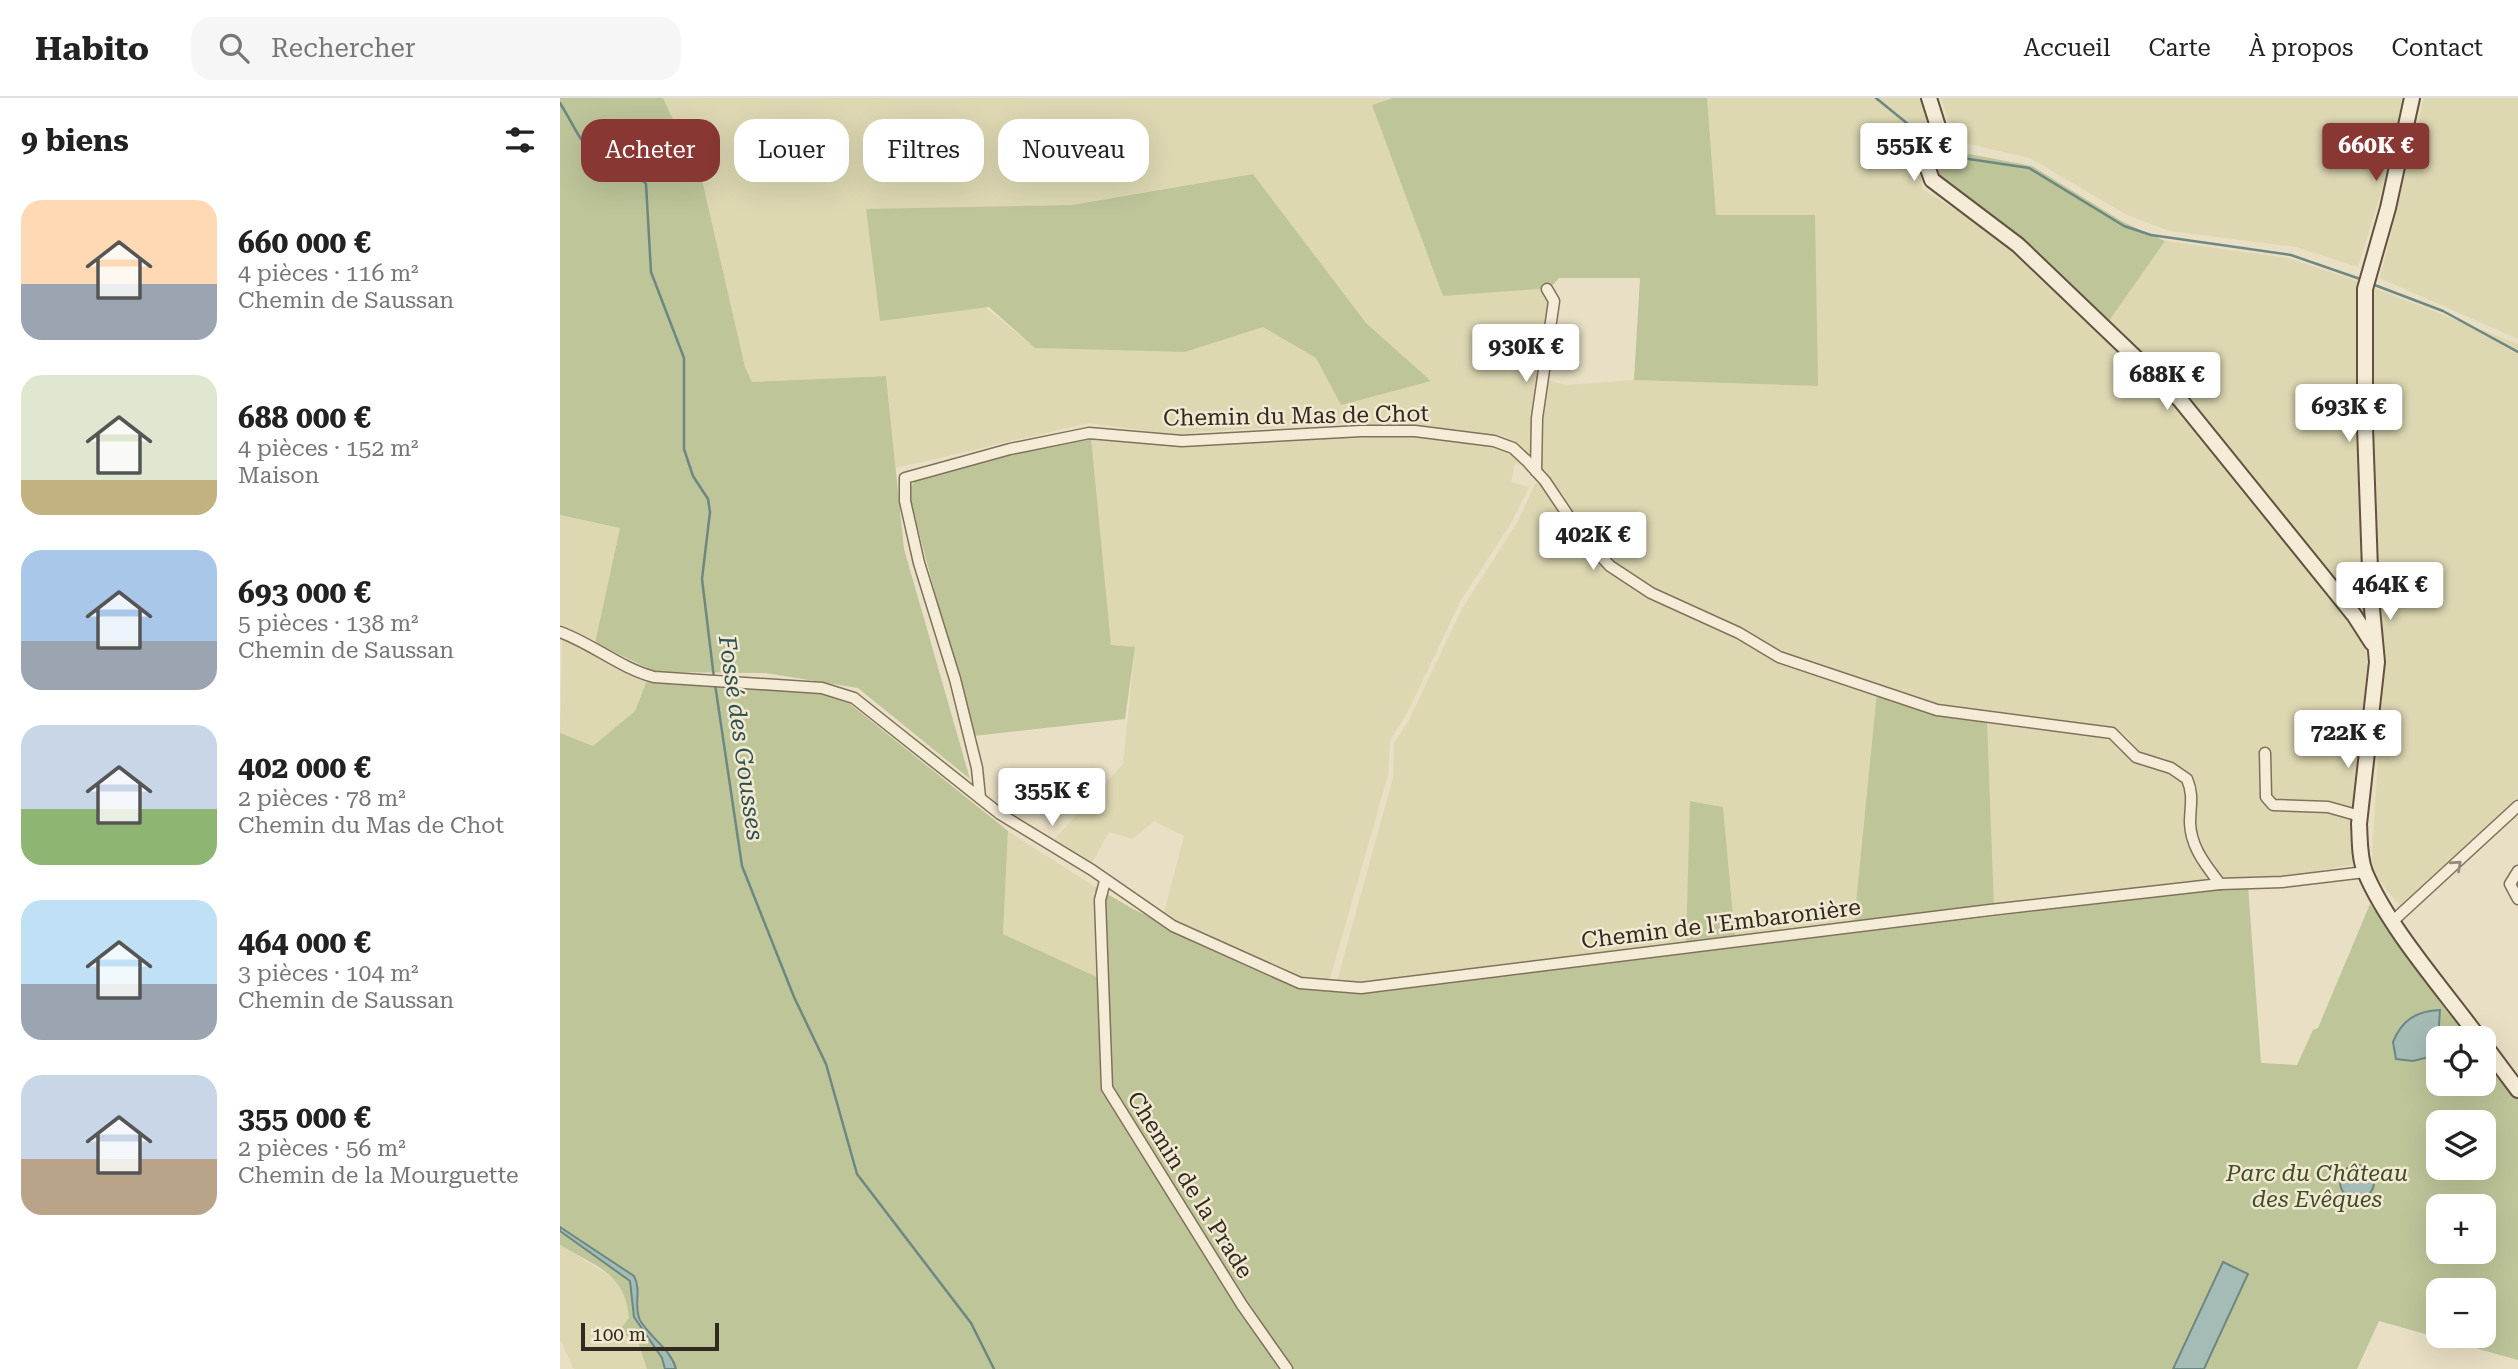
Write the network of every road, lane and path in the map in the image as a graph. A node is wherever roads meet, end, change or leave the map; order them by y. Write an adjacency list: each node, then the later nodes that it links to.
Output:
1 (1929, 98): 6 (street)
2 (2412, 98): 5 (street)
3 (1547, 289): 4 (street)
4 (1536, 471): 10 (street, Chemin du Mas de Chot); 16 (street, Chemin du Mas de Chot)
5 (2371, 598): 6 (street); 8 (street)
6 (2354, 615): 8 (street)
7 (560, 632): 10 (street, Chemin de l'Embaronière)
8 (2375, 647): 12 (street)
9 (2264, 753): 12 (street)
10 (980, 798): 15 (street, Chemin de l'Embaronière)
11 (2518, 806): 18 (street, one-way to 11)
12 (2360, 816): 14 (street)
13 (2518, 871): 17 (street)
14 (2368, 875): 16 (street, Chemin de l'Embaronière); 18 (street)
15 (1105, 881): 16 (street, Chemin de l'Embaronière); 22 (street, Chemin de la Prade)
16 (2220, 884)
17 (2518, 899)
18 (2393, 921): 19 (street)
19 (2470, 1026)
20 (2496, 1060): 21 (street)
21 (2517, 1087)
22 (1287, 1369)

